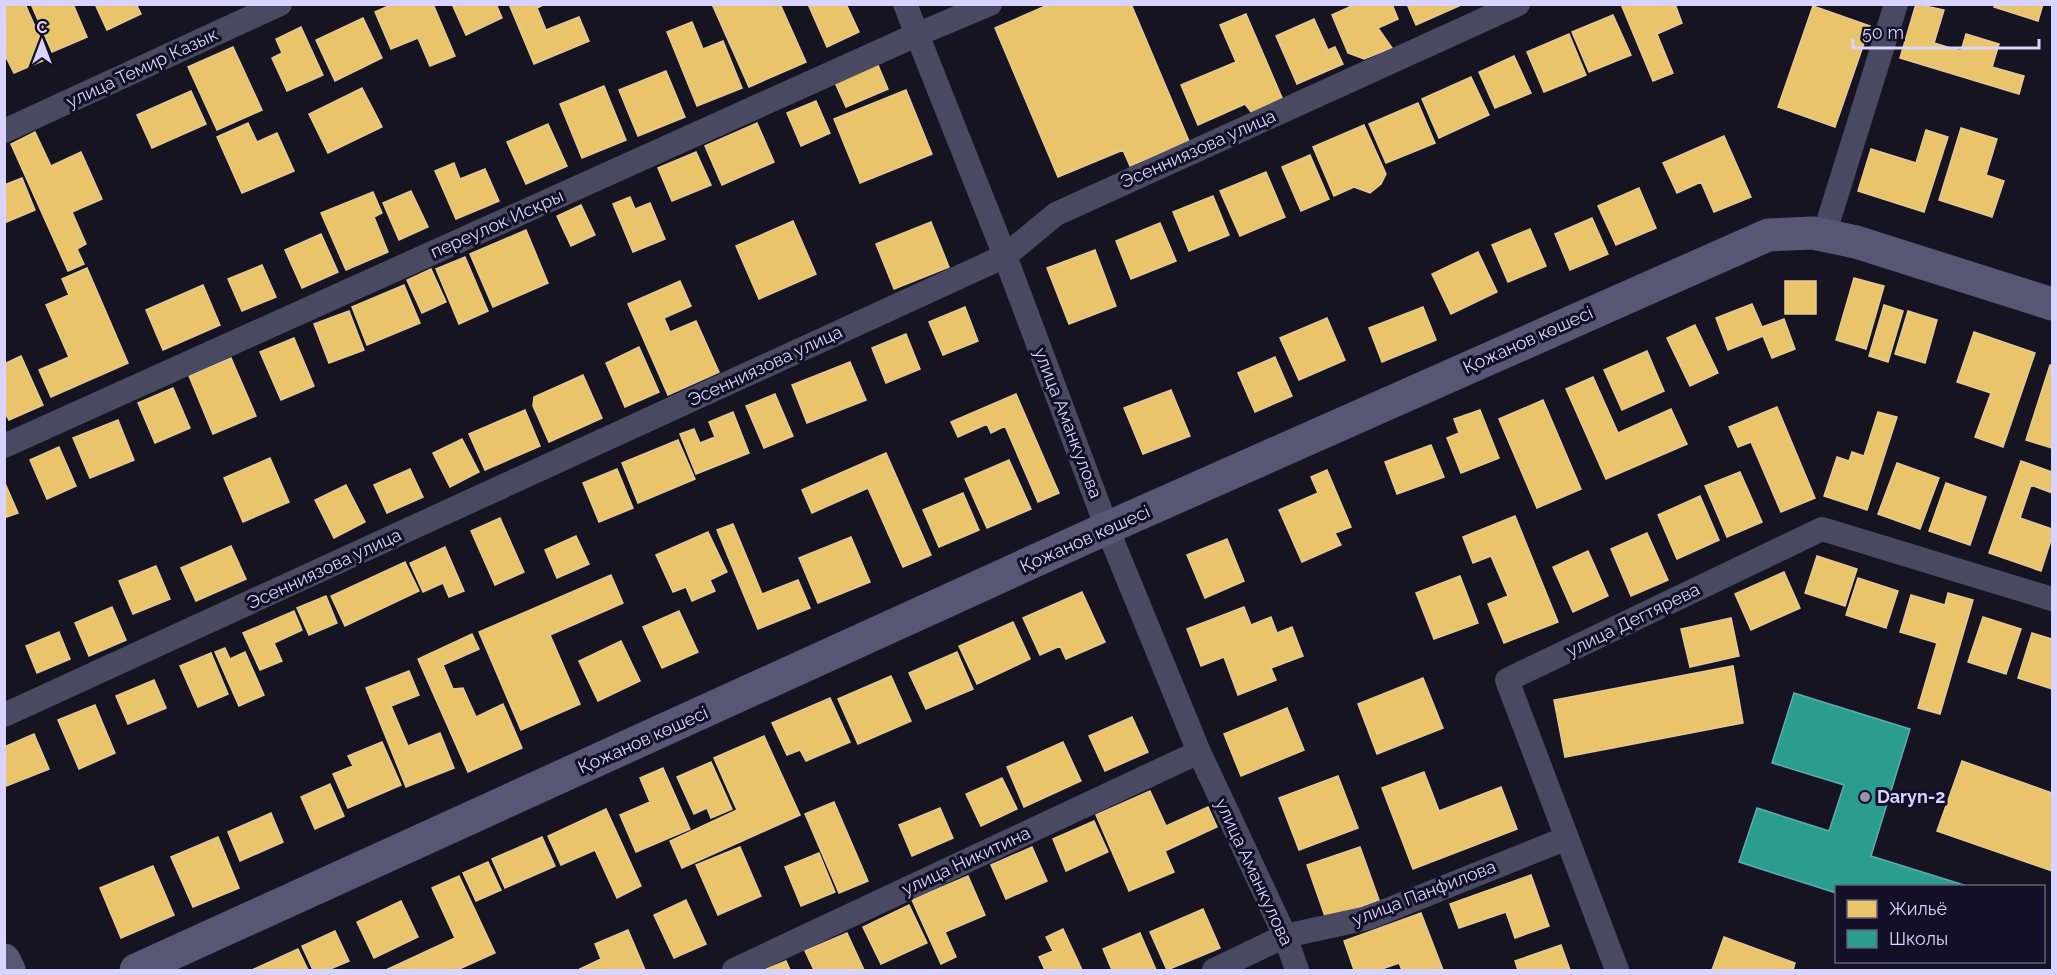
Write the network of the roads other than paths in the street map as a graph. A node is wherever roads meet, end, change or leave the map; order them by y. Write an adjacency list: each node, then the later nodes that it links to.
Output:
1 (280, 4): 7 (street, улица Темир Казык)
2 (905, 4): 6 (street, улица Аманкулова)
3 (990, 4): 6 (street, переулок Искры)
4 (1518, 4): 9 (street, Эсенниязова улица)
5 (1896, 4): 8 (street)
6 (916, 35): 9 (street, улица Аманкулова); 11 (street, переулок Искры)
7 (4, 130)
8 (1824, 235): 10 (main road, Қожанов көшесі); 12 (main road, Қожанов көшесі)
9 (1005, 256): 12 (street, улица Аманкулова); 14 (street, Эсенниязова улица)
10 (2052, 304)
11 (4, 446)
12 (1107, 528): 15 (street, улица Аманкулова); 20 (main road, Қожанов көшесі)
13 (2052, 600): 16 (street, улица Дегтярева)
14 (4, 715)
15 (1199, 752): 17 (street, улица Аманкулова); 21 (street, улица Никитина)
16 (1567, 838): 17 (street, улица Панфилова); 24 (street, улица Дегтярева)
17 (1285, 936): 22 (street, улица Панфилова); 23 (street, улица Аманкулова)
18 (4, 960): 19 (main road)
19 (9, 970)
20 (136, 970)
21 (734, 970)
22 (1214, 970)
23 (1297, 970)
24 (1617, 970)

